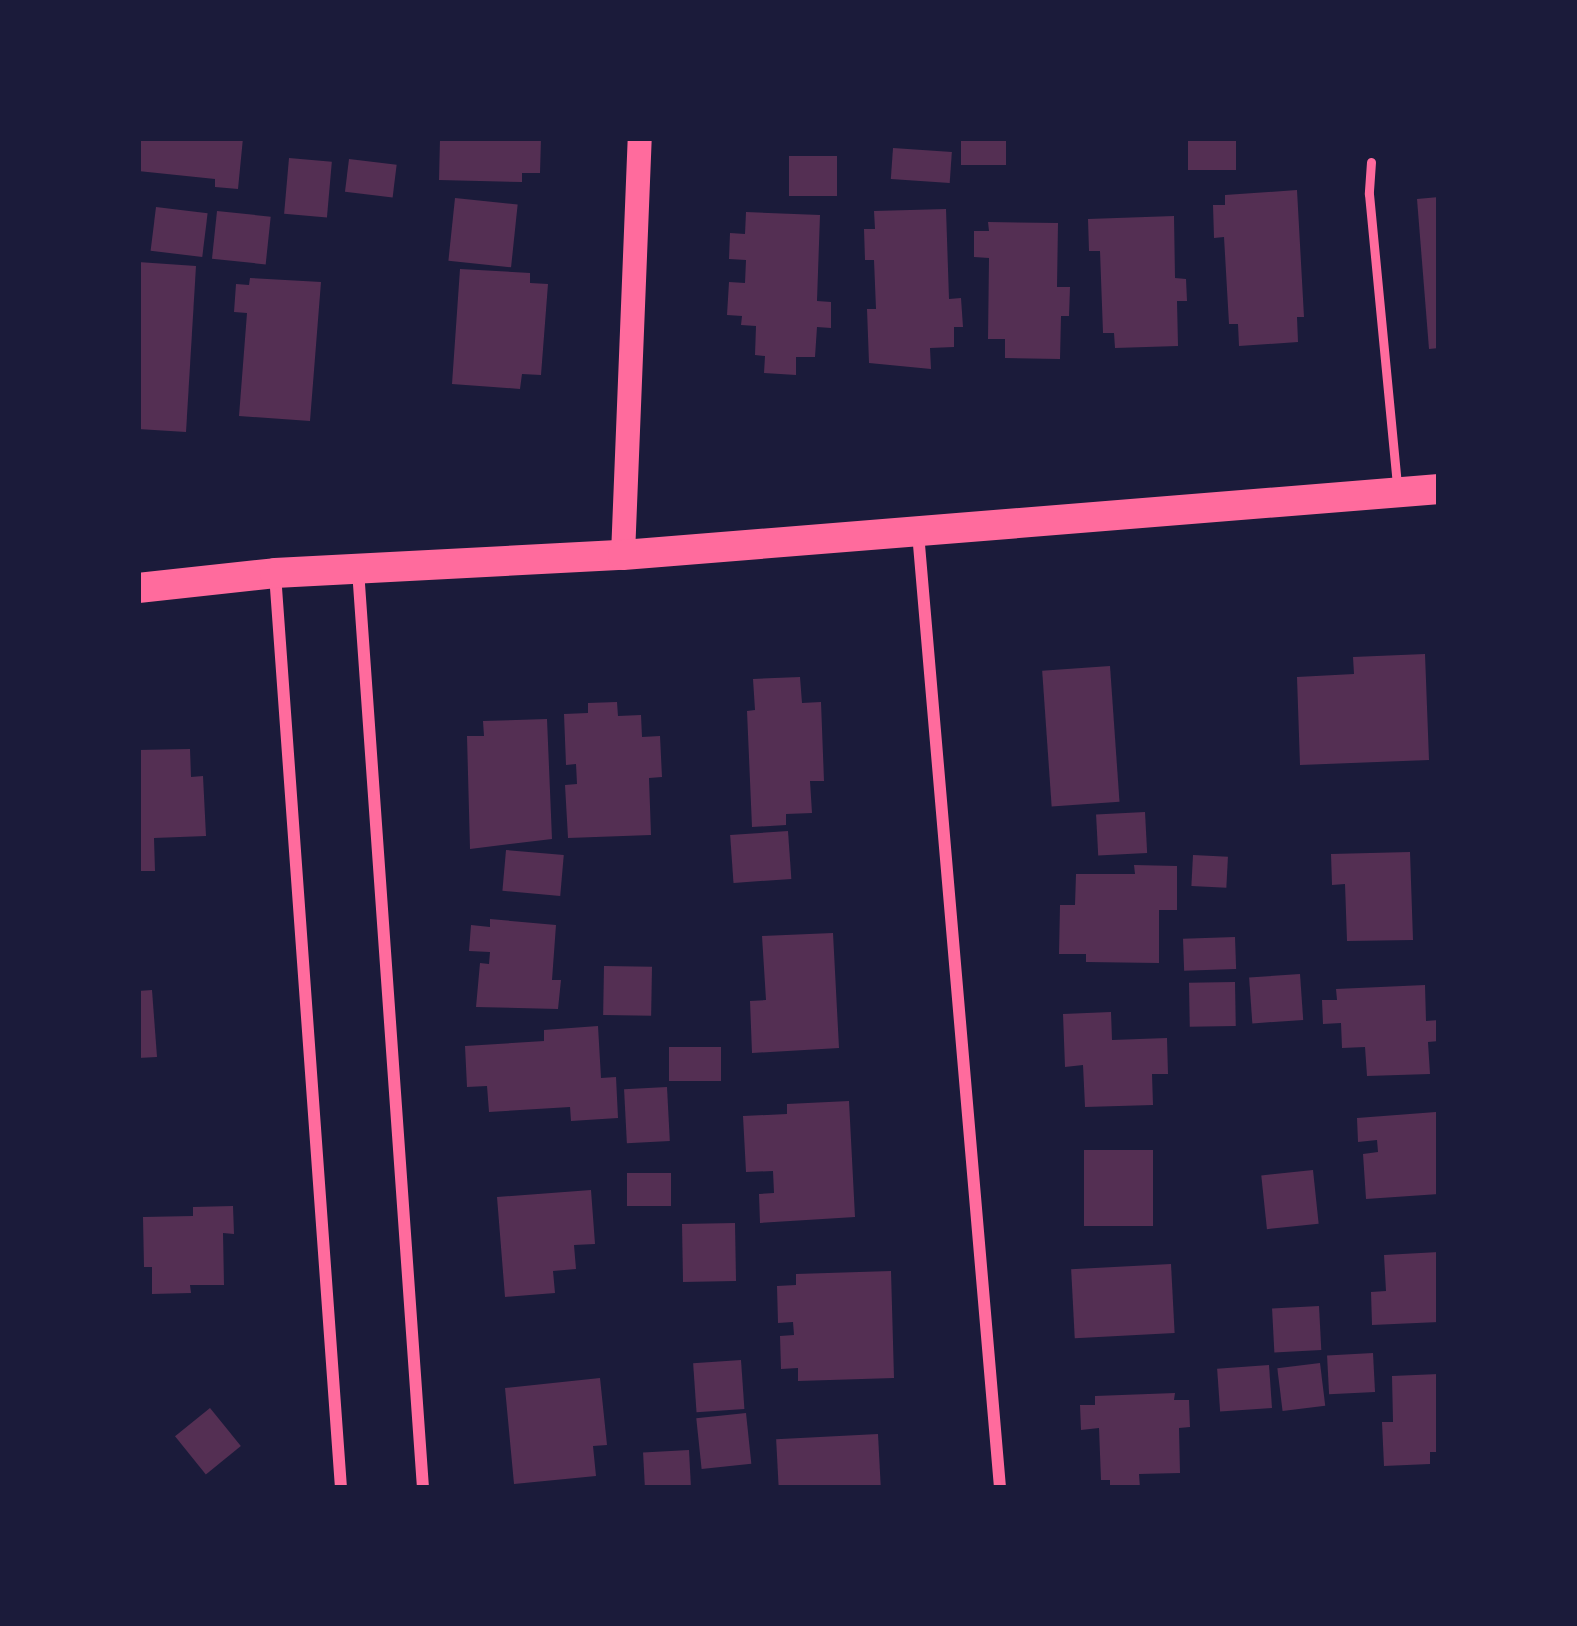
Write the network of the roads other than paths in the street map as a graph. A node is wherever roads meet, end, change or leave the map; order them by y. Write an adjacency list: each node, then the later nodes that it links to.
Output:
1 (640, 138): 6 (main road)
2 (1371, 162): 4 (lane)
3 (1439, 489): 4 (main road)
4 (1398, 492): 5 (main road)
5 (918, 531): 6 (main road); 12 (street)
6 (623, 555): 7 (main road)
7 (358, 570): 8 (main road); 11 (street)
8 (275, 573): 9 (main road); 10 (street)
9 (138, 588)
10 (341, 1488)
11 (423, 1488)
12 (1000, 1488)

